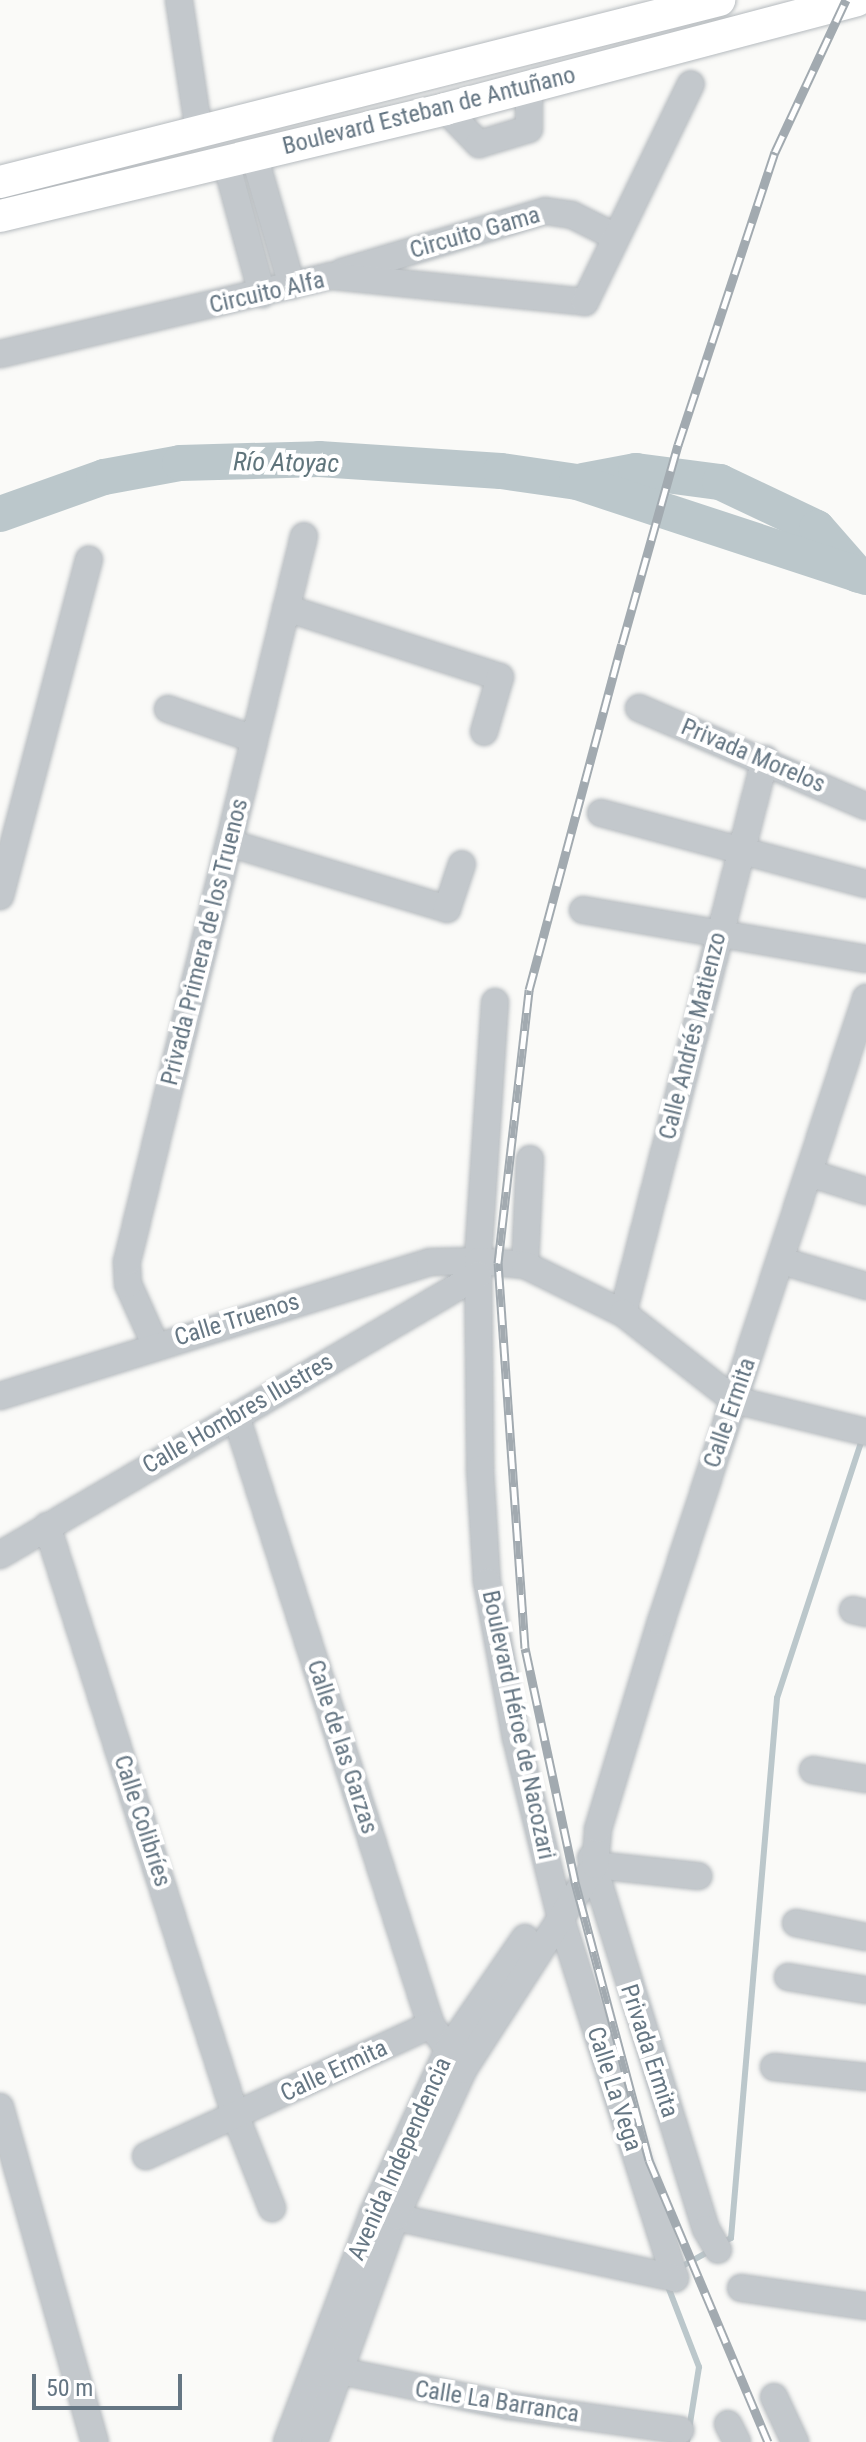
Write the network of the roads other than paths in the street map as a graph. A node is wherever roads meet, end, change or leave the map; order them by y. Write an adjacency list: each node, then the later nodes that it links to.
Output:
1 (179, 0): 8 (street)
2 (719, 0): 8 (main road, Boulevard Esteban de Antuñano)
3 (857, 0): 4 (main road, Boulevard Esteban de Antuñano)
4 (826, 4): 6 (main road, Boulevard Esteban de Antuñano)
5 (691, 84): 12 (street)
6 (529, 87): 7 (main road, Boulevard Esteban de Antuñano); 7 (street)
7 (445, 109): 9 (main road, Boulevard Esteban de Antuñano)
8 (199, 132): 10 (main road, Boulevard Esteban de Antuñano)
9 (240, 159): 11 (main road, Boulevard Esteban de Antuñano); 14 (street); 15 (street)
10 (0, 182)
11 (0, 216)
12 (616, 237): 13 (street, Circuito Gama); 13 (street, Circuito Alfa)
13 (331, 276): 14 (street, Circuito Alfa)
14 (292, 286): 15 (street, Circuito Alfa)
15 (262, 294): 16 (street, Circuito Alfa)
16 (0, 354)
17 (304, 536): 19 (street, Privada Primera de los Truenos)
18 (89, 560): 31 (street)
19 (286, 608): 22 (street); 23 (street, Privada Primera de los Truenos)
20 (639, 708): 24 (street, Privada Morelos)
21 (168, 709): 23 (street)
22 (484, 732)
23 (254, 739): 27 (street, Privada Primera de los Truenos)
24 (765, 759): 25 (street, Privada Morelos); 28 (street, Calle Andrés Matienzo)
25 (866, 806)
26 (601, 813): 28 (street)
27 (229, 843): 29 (street); 46 (street, Privada Primera de los Truenos)
28 (740, 851): 30 (street); 33 (street, Calle Andrés Matienzo)
29 (462, 864)
30 (866, 884)
31 (0, 896)
32 (583, 910): 33 (street)
33 (719, 931): 34 (street); 45 (street, Calle Andrés Matienzo)
34 (866, 959)
35 (866, 998): 37 (street, Calle Ermita)
36 (495, 1002): 43 (street, Boulevard Héroe de Nacozari)
37 (862, 1027): 39 (street, Calle Ermita)
38 (530, 1159): 42 (street)
39 (812, 1174): 40 (street); 41 (street, Calle Ermita)
40 (866, 1191)
41 (782, 1261): 44 (street); 48 (street, Calle Ermita)
42 (525, 1265): 43 (street); 45 (street)
43 (478, 1268): 46 (street, Calle Truenos); 49 (street, Calle Hombres Ilustres); 57 (street, Boulevard Héroe de Nacozari)
44 (866, 1286)
45 (623, 1313): 48 (street)
46 (155, 1344): 47 (street, Calle Truenos)
47 (0, 1396)
48 (734, 1400): 50 (street); 55 (street, Calle Ermita)
49 (236, 1416): 51 (street, Calle Hombres Ilustres); 62 (street, Calle de las Garzas)
50 (866, 1432)
51 (47, 1526): 52 (street, Calle Hombres Ilustres); 67 (street, Calle Colibríes)
52 (0, 1555)
53 (813, 1770): 54 (street)
54 (866, 1779)
55 (593, 1848): 56 (street); 57 (street, Calle Ermita); 71 (street, Privada Ermita)
56 (698, 1876)
57 (559, 1910): 63 (street, Avenida Independencia); 70 (street, Calle La Vega)
58 (796, 1923): 59 (street)
59 (866, 1937)
60 (788, 1977): 61 (street)
61 (866, 1990)
62 (431, 2025): 63 (street, Calle de las Garzas); 67 (street, Calle Ermita)
63 (455, 2060): 70 (street, Avenida Independencia)
64 (774, 2067): 65 (street)
65 (866, 2077)
66 (0, 2107): 77 (street)
67 (236, 2117): 68 (street, Calle Ermita); 69 (street, Calle Colibríes)
68 (146, 2156)
69 (272, 2208)
70 (385, 2215): 74 (street, Avenida Independencia)
71 (718, 2250)
72 (741, 2288): 73 (street)
73 (866, 2306)
74 (328, 2369): 76 (street, Calle La Barranca); 78 (street, Avenida Independencia); 79 (street, Avenida Independencia)
75 (774, 2397): 80 (street)
76 (680, 2430)
77 (95, 2442)
78 (287, 2442)
79 (314, 2442)
80 (795, 2442)

